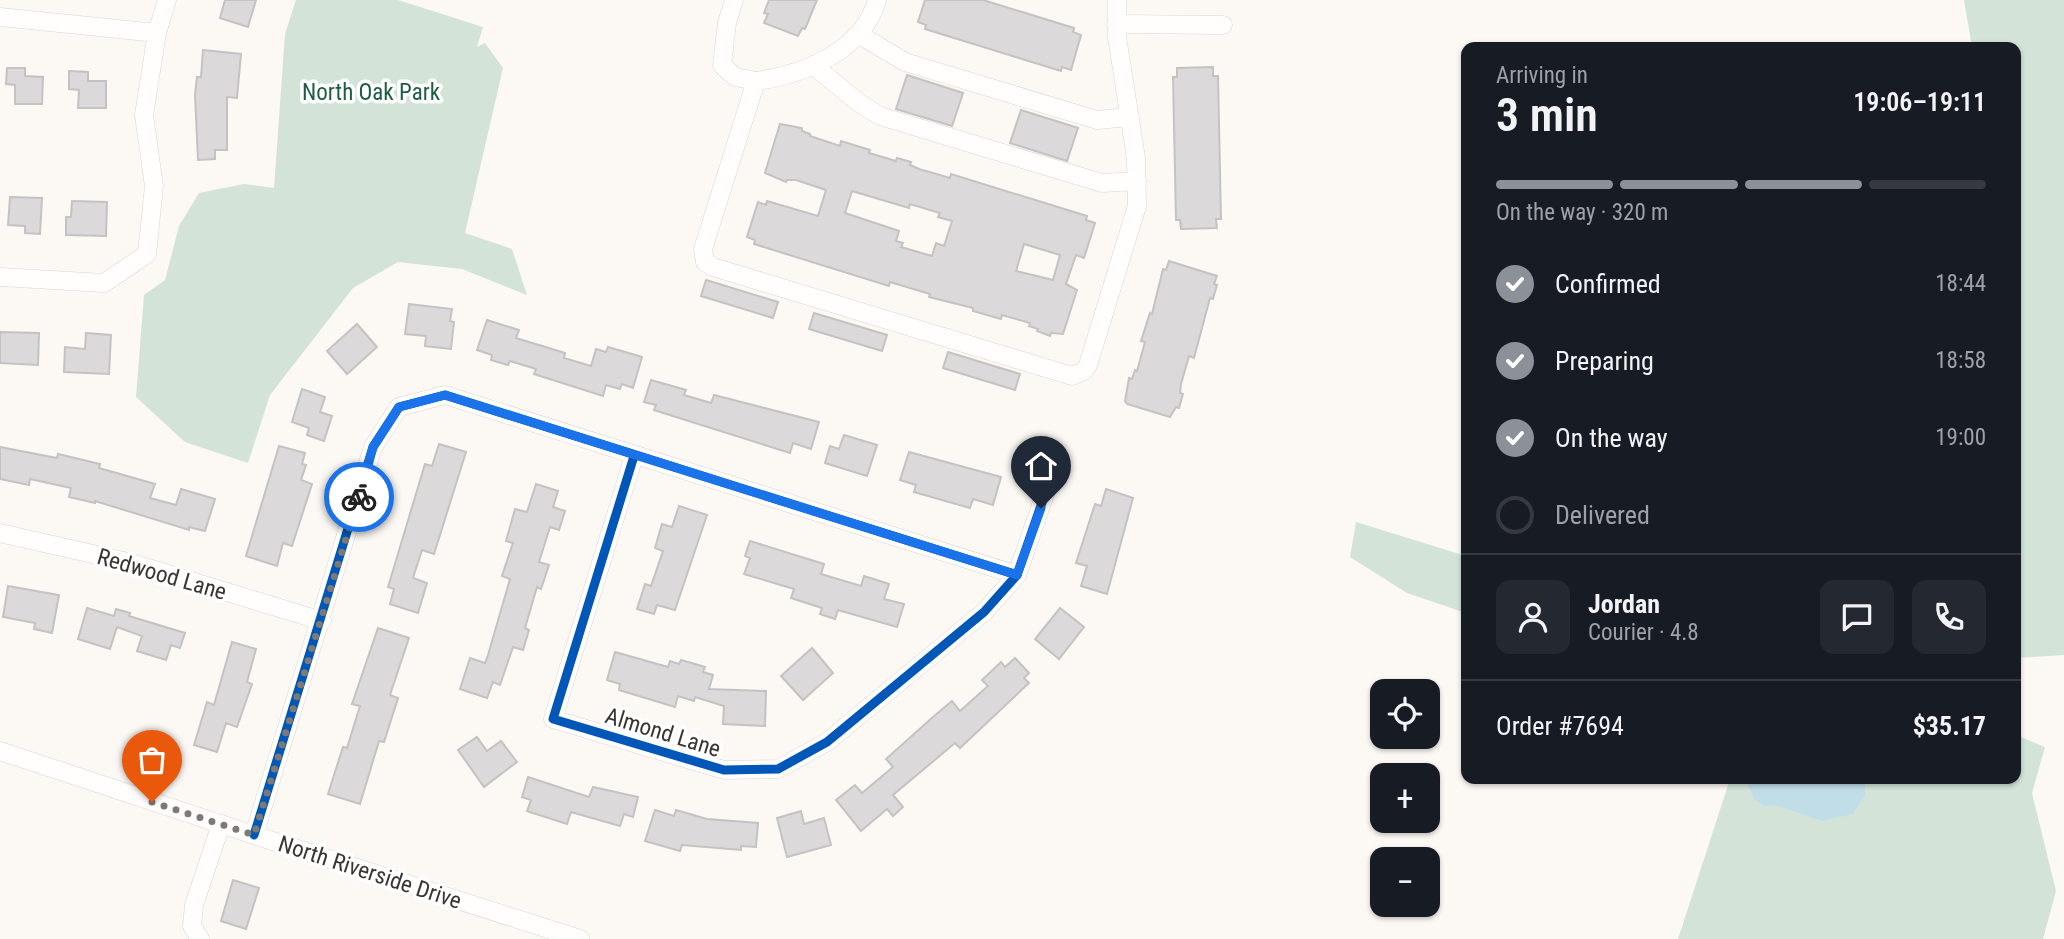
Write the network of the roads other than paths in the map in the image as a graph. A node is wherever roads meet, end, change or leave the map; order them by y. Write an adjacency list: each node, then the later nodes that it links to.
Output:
1 (167, 0): 8 (street)
2 (734, 0): 11 (street)
3 (877, 0): 9 (street)
4 (1118, 0): 6 (street)
5 (0, 17): 8 (street)
6 (1116, 24): 7 (street); 12 (street)
7 (1223, 24)
8 (157, 33): 14 (street)
9 (858, 34): 10 (street); 12 (street)
10 (814, 66): 11 (street); 13 (street)
11 (756, 81): 13 (street)
12 (1130, 117): 13 (street)
13 (1137, 181)
14 (0, 277)
15 (634, 456): 18 (street); 18 (street, Almond Lane); 19 (street)
16 (1056, 462): 18 (street, Almond Lane)
17 (0, 533): 19 (street, Redwood Lane)
18 (1017, 575)
19 (322, 621): 22 (street)
20 (0, 751): 21 (street, North Riverside Drive)
21 (220, 824): 22 (street, North Riverside Drive); 24 (street)
22 (254, 835): 23 (street, North Riverside Drive)
23 (535, 932): 25 (street, North Riverside Drive)
24 (200, 939)
25 (580, 939)

